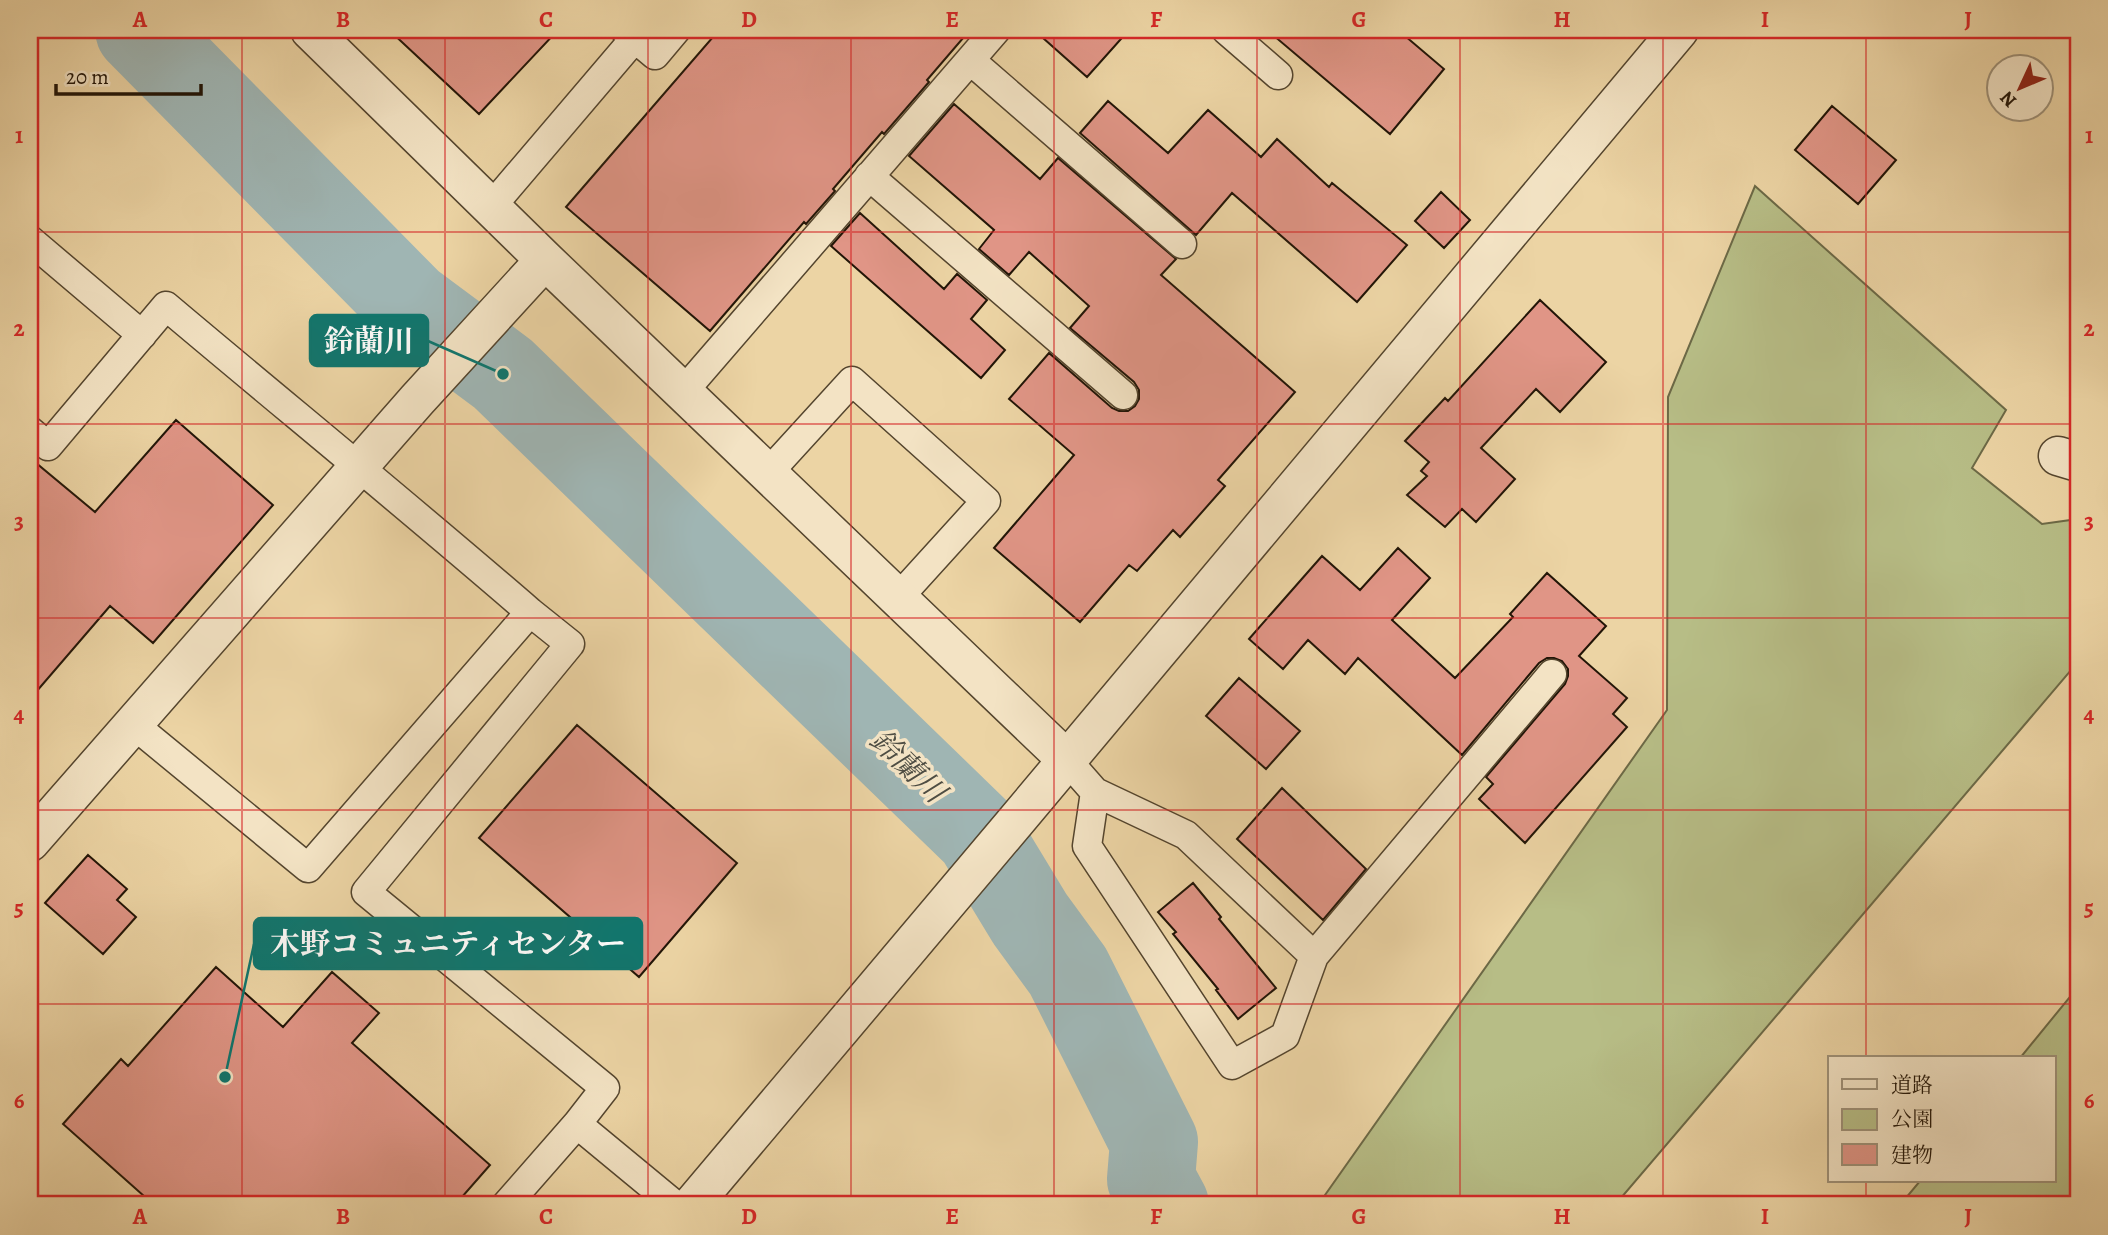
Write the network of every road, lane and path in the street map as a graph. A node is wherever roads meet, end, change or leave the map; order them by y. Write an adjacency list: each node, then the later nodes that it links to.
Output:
1 (310, 30): 10 (street)
2 (676, 30): 6 (lane)
3 (996, 30): 7 (lane)
4 (1226, 30): 8 (lane)
5 (1679, 30): 24 (street)
6 (630, 34): 10 (lane)
7 (970, 60): 9 (lane); 12 (lane)
8 (1278, 75)
9 (869, 176): 15 (lane); 16 (lane)
10 (491, 207): 13 (street)
11 (30, 240): 14 (lane)
12 (1182, 244)
13 (545, 260): 15 (street); 18 (street)
14 (142, 335): 17 (lane); 18 (lane)
15 (683, 392): 19 (street)
16 (1123, 395)
17 (30, 431)
18 (359, 469): 21 (lane); 23 (street)
19 (768, 473): 20 (street); 20 (lane)
20 (898, 598): 24 (street)
21 (530, 612): 23 (lane); 28 (lane)
22 (1552, 674): 27 (lane)
23 (133, 724): 26 (street)
24 (1066, 759): 25 (lane); 31 (street)
25 (1095, 792): 27 (lane); 27 (lane)
26 (30, 842)
27 (1314, 956)
28 (577, 1124): 29 (lane); 30 (lane)
29 (506, 1205)
30 (675, 1205)
31 (692, 1205)

